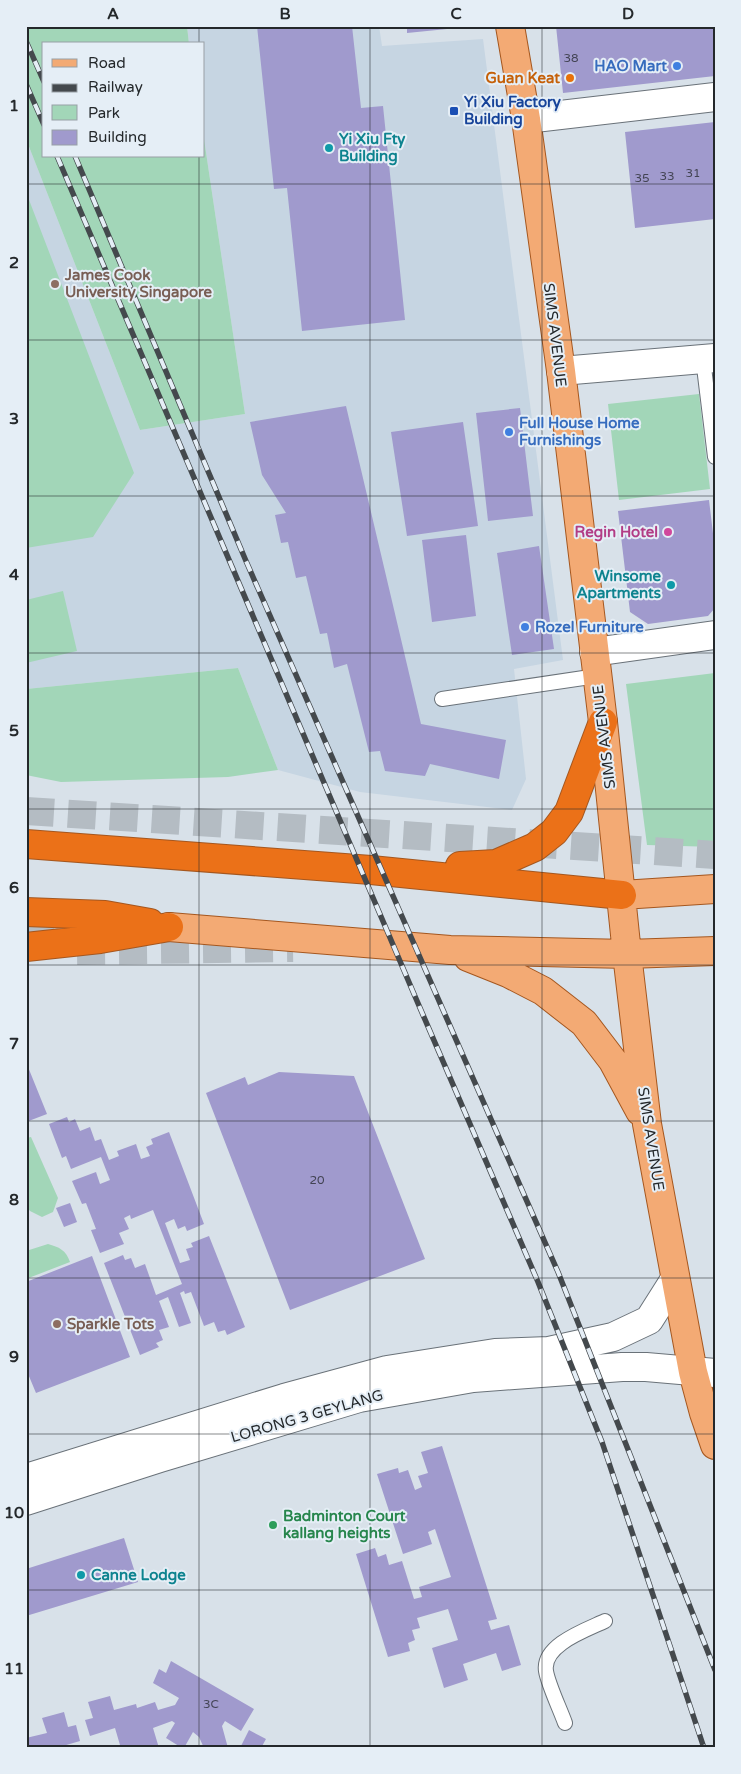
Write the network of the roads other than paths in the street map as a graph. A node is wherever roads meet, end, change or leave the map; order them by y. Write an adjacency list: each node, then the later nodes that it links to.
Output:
1 (510, 26): 3 (main road, SIMS AVENUE)
2 (715, 97): 3 (street)
3 (526, 119): 5 (main road, SIMS AVENUE)
4 (709, 359): 5 (street); 6 (lane)
5 (561, 371): 8 (main road, SIMS AVENUE)
6 (715, 457)
7 (715, 636): 8 (street)
8 (596, 664): 9 (lane); 10 (main road, SIMS AVENUE)
9 (442, 699)
10 (603, 722): 12 (highway); 14 (main road, SIMS AVENUE)
11 (26, 844): 12 (highway)
12 (371, 870): 14 (highway)
13 (715, 889): 14 (main road)
14 (622, 895): 20 (main road, SIMS AVENUE)
15 (26, 912): 16 (highway)
16 (168, 927): 17 (highway); 18 (main road)
17 (26, 947)
18 (450, 950): 20 (main road); 21 (main road)
19 (715, 951): 20 (main road)
20 (627, 954): 21 (main road, SIMS AVENUE)
21 (647, 1124): 22 (main road, SIMS AVENUE)
22 (675, 1279): 23 (main road, SIMS AVENUE); 25 (street, LORONG 3 GEYLANG)
23 (704, 1373): 24 (main road, SIMS AVENUE); 26 (street, LORONG 3 GEYLANG)
24 (715, 1445)
25 (26, 1478)
26 (26, 1501)
27 (605, 1621): 28 (lane)
28 (565, 1723)

